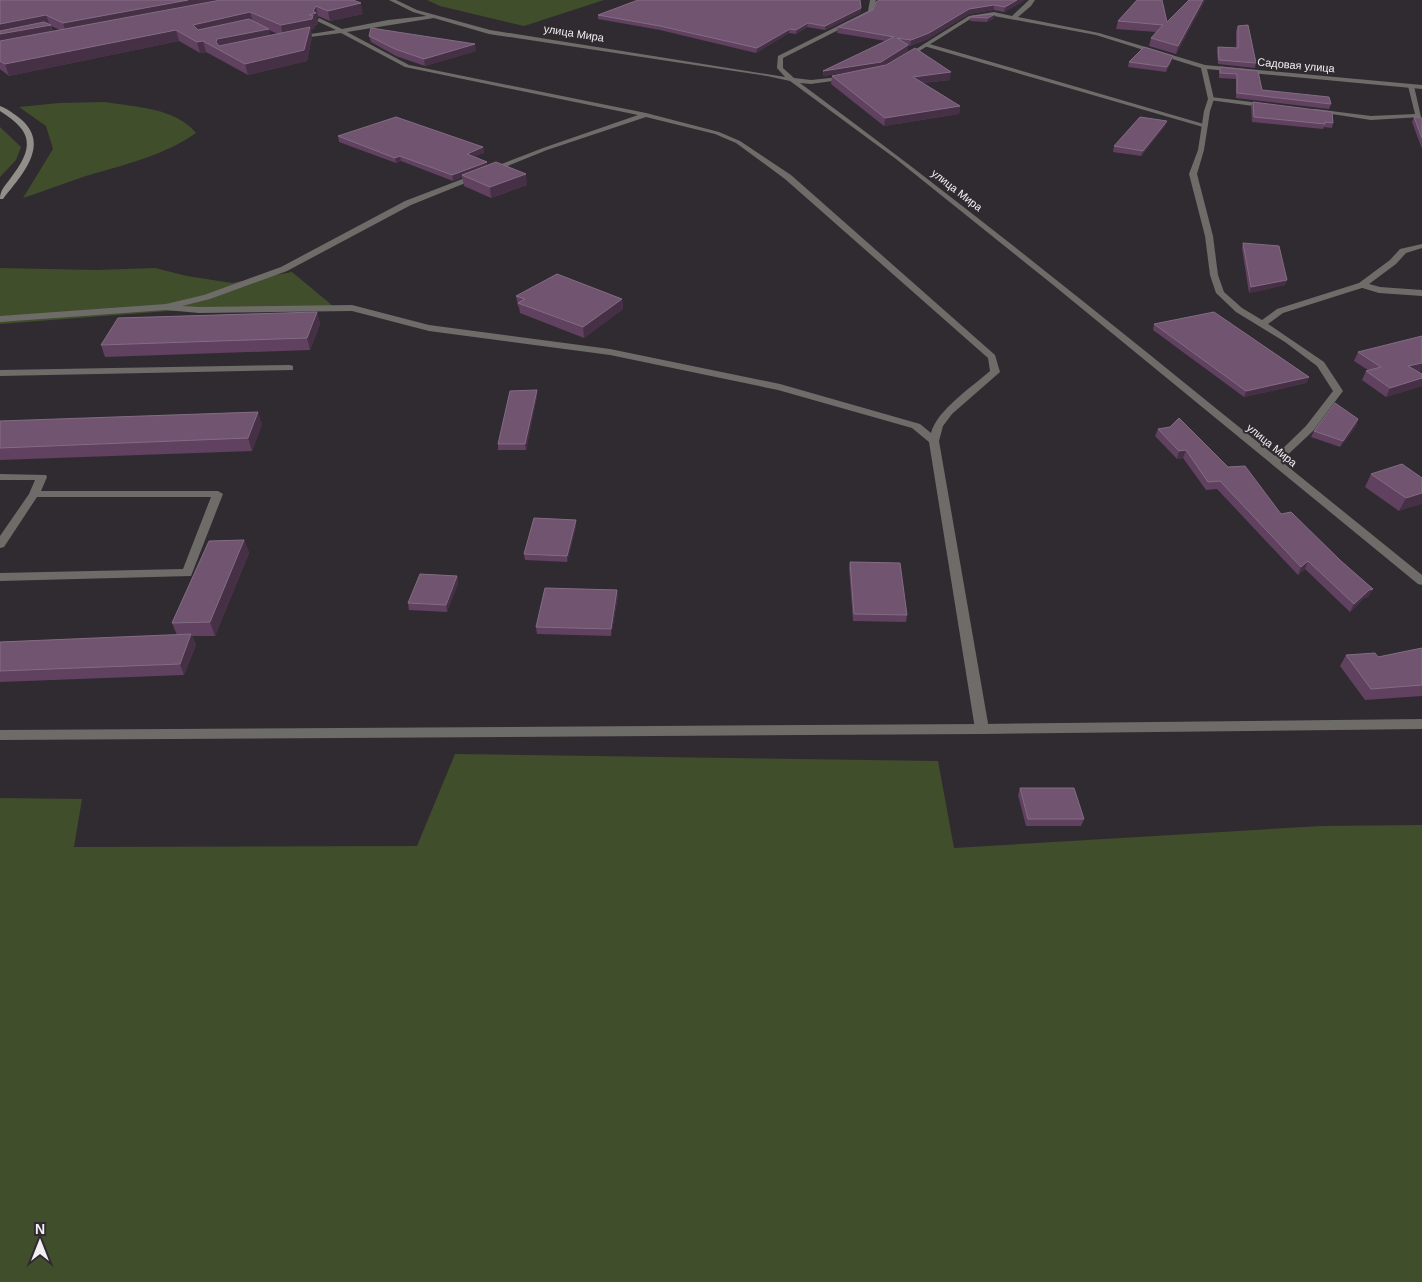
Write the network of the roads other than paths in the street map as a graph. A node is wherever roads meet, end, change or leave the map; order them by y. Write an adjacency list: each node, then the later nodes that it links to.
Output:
1 (392, 0): 4 (street, улица Мира)
2 (872, 0): 13 (street)
3 (1032, 0): 5 (street)
4 (434, 16): 7 (street); 13 (street, улица Мира)
5 (1013, 18): 9 (street, Садовая улица); 11 (street, Садовая улица)
6 (319, 20): 7 (street)
7 (344, 31): 8 (street); 20 (street)
8 (290, 38)
9 (926, 45): 10 (street); 21 (street)
10 (893, 65)
11 (1204, 67): 14 (street, Садовая улица); 16 (street)
12 (852, 77): 13 (street)
13 (792, 80): 32 (street, улица Мира)
14 (1411, 86): 15 (street, Садовая улица); 19 (street)
15 (1422, 87)
16 (1211, 99): 17 (street); 21 (street)
17 (1277, 107)
18 (1, 109): 22 (street)
19 (1305, 110)
20 (646, 115): 26 (street); 31 (street)
21 (1205, 126): 28 (street)
22 (0, 196)
23 (1422, 246): 24 (street)
24 (1362, 285): 25 (street); 28 (street)
25 (1422, 293)
26 (166, 306): 27 (street); 31 (street)
27 (0, 319)
28 (1263, 324): 32 (street)
29 (290, 368): 30 (street)
30 (0, 373)
31 (934, 441): 39 (street)
32 (1274, 461): 37 (street, улица Мира)
33 (0, 477): 34 (street)
34 (34, 494): 35 (street); 36 (street)
35 (0, 544)
36 (0, 577)
37 (1422, 581)
38 (1422, 724): 39 (street)
39 (982, 729): 40 (street)
40 (0, 735)

